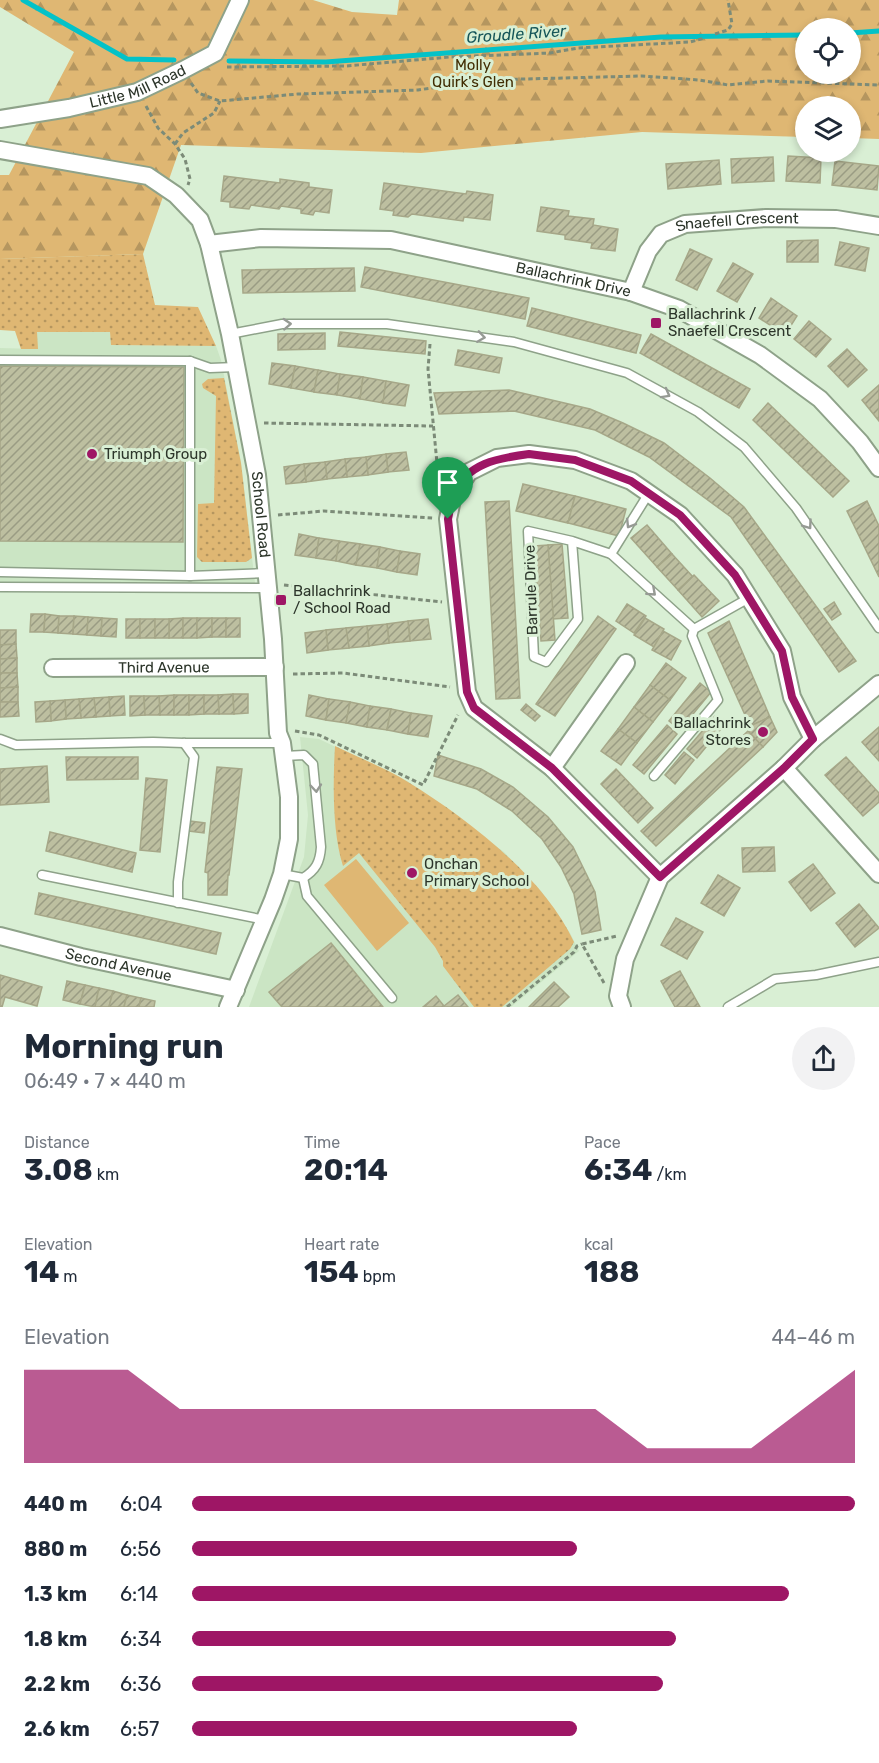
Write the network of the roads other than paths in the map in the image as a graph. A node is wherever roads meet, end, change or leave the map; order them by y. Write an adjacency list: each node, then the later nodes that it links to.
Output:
1 (240, 0): 2 (street, Little Mill Road)
2 (0, 118)
3 (5, 153): 5 (street, School Road)
4 (879, 226): 6 (street, Snaefell Crescent)
5 (209, 244): 6 (street, Ballachrink Drive); 7 (street, School Road)
6 (631, 292): 11 (street, Ballachrink Drive)
7 (230, 334): 10 (street, School Road); 20 (lane, one-way to 20)
8 (0, 360): 9 (lane)
9 (190, 361): 10 (lane); 16 (lane)
10 (236, 367): 17 (street, School Road)
11 (879, 468)
12 (649, 493): 14 (lane, one-way to 14); 19 (street); 30 (street)
13 (572, 541): 13 (lane, Barrule Drive); 14 (lane, Barrule Drive)
14 (610, 554): 21 (lane, Barrule Drive, one-way to 21)
15 (0, 572): 16 (lane)
16 (190, 576): 17 (lane)
17 (272, 582): 18 (lane); 24 (street, School Road)
18 (0, 587)
19 (749, 598): 21 (lane); 27 (street)
20 (879, 628)
21 (694, 629): 32 (lane)
22 (626, 663): 30 (street)
23 (53, 668): 24 (street, Third Avenue)
24 (282, 671): 29 (street, School Road)
25 (879, 684): 27 (street)
26 (0, 739): 28 (lane)
27 (813, 739): 31 (street)
28 (184, 744): 29 (lane); 38 (lane)
29 (283, 749): 33 (street, School Road); 37 (lane, one-way to 37)
30 (552, 768): 36 (street)
31 (784, 768): 34 (street); 36 (street)
32 (654, 776)
33 (282, 874): 37 (lane); 39 (street, School Road)
34 (879, 874)
35 (42, 875): 38 (lane)
36 (660, 877): 44 (street)
37 (303, 878): 43 (lane)
38 (178, 903): 39 (lane)
39 (265, 920): 42 (street, School Road)
40 (0, 936): 42 (street, Second Avenue)
41 (879, 962): 46 (lane)
42 (236, 990): 45 (street, School Road)
43 (392, 998)
44 (620, 1002)
45 (228, 1007)
46 (728, 1007)

